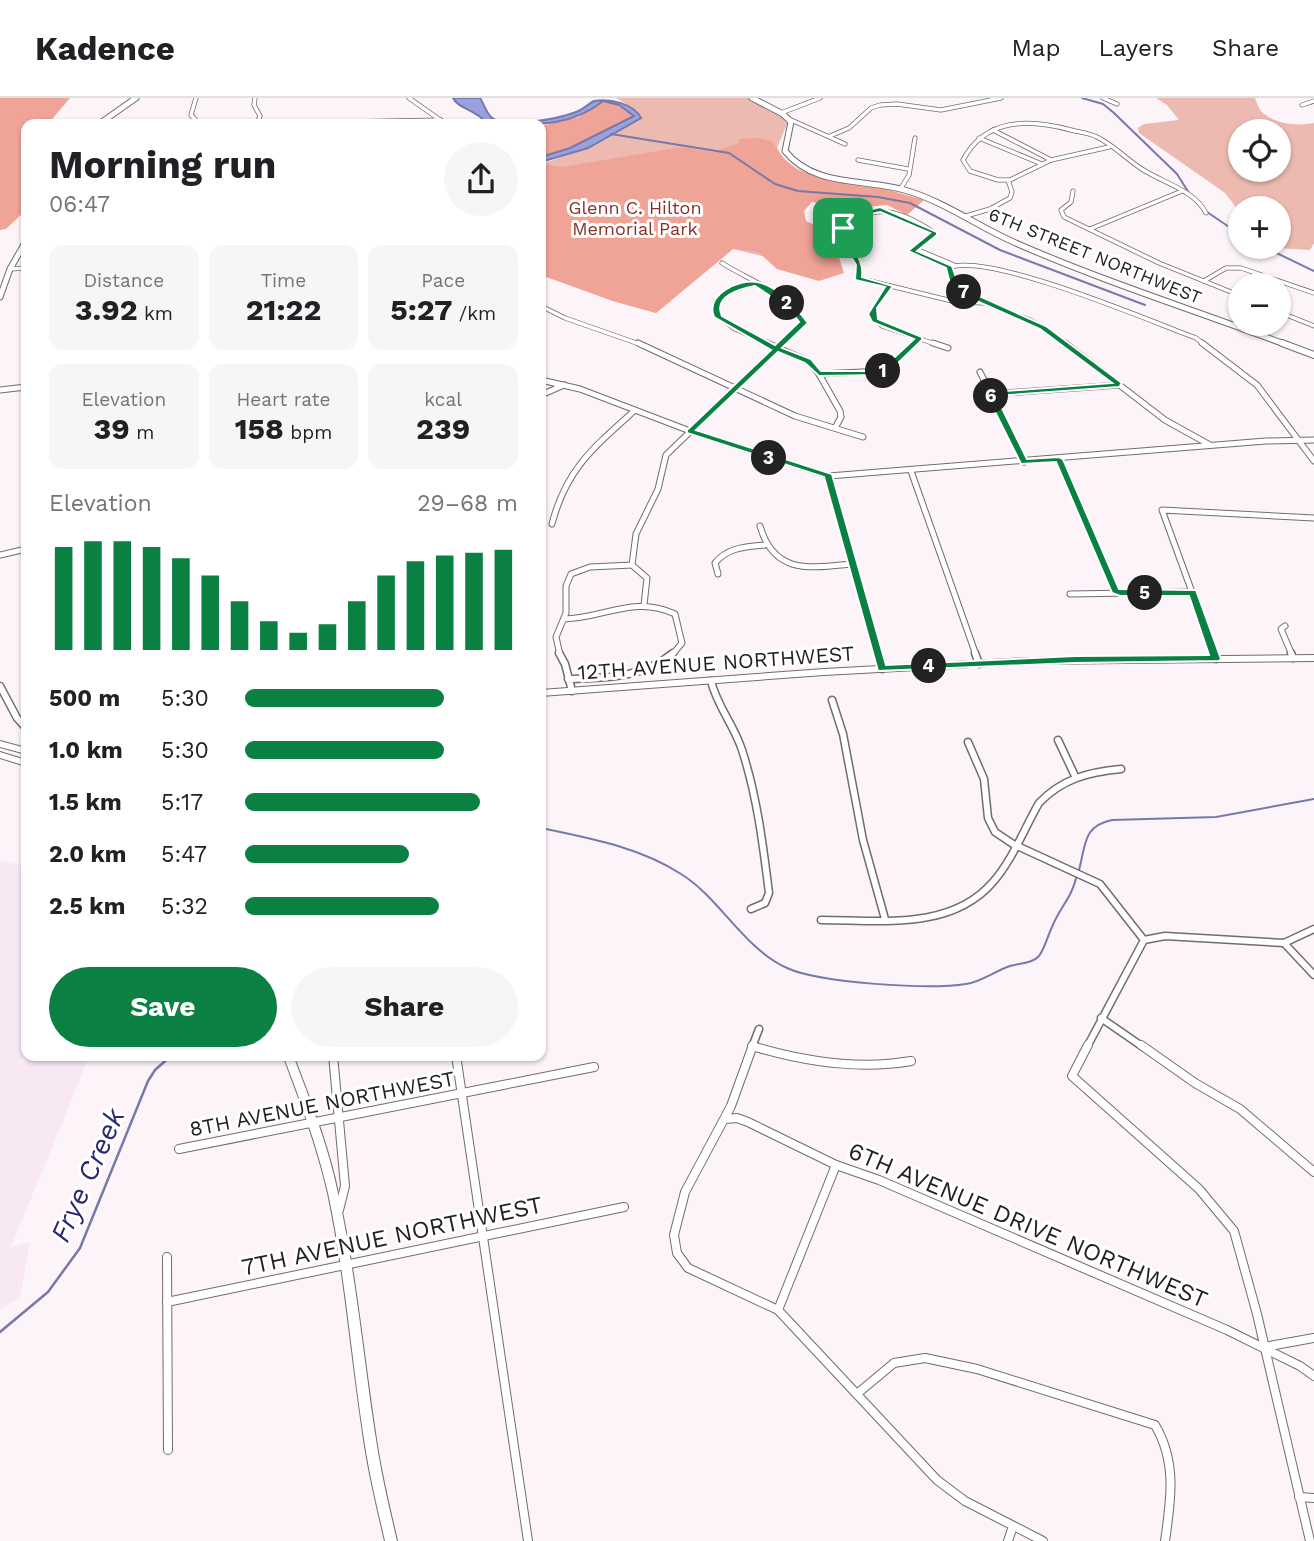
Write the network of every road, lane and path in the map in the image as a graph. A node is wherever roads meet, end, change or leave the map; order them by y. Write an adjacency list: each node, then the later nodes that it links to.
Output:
1 (136, 98): 13 (street)
2 (196, 98): 14 (street)
3 (255, 98): 15 (street)
4 (409, 98): 16 (street)
5 (752, 98): 12 (street)
6 (820, 98): 12 (street)
7 (1001, 98): 19 (street)
8 (1103, 98): 10 (street)
9 (1314, 102): 11 (street)
10 (1117, 104)
11 (1302, 105)
12 (781, 113): 17 (street)
13 (106, 119)
14 (195, 119)
15 (259, 119)
16 (440, 119)
17 (789, 119): 19 (street); 29 (street, 6TH STREET NORTHWEST)
18 (993, 130): 21 (street); 23 (street); 25 (street)
19 (830, 136): 22 (street)
20 (915, 138): 27 (street)
21 (979, 138): 26 (street); 28 (street)
22 (845, 144)
23 (1109, 147): 25 (street); 31 (street)
24 (858, 160): 27 (street)
25 (1051, 160): 26 (street)
26 (1042, 164): 28 (street)
27 (908, 169): 29 (street)
28 (1008, 180): 33 (street)
29 (901, 188): 33 (street, 6TH STREET NORTHWEST)
30 (1073, 191): 34 (street)
31 (1182, 191): 32 (street); 34 (street)
32 (1206, 213)
33 (965, 216): 53 (street, 6TH STREET NORTHWEST)
34 (1090, 229): 40 (street)
35 (21, 250): 39 (street)
36 (722, 262): 41 (street)
37 (952, 266): 42 (street); 46 (street); 68 (street)
38 (21, 268): 39 (street)
39 (10, 269): 45 (street)
40 (1204, 281): 43 (street); 44 (street)
41 (755, 284): 52 (street); 52 (street)
42 (889, 286): 46 (street); 50 (street)
43 (1228, 291)
44 (1314, 293)
45 (0, 297)
46 (988, 303): 58 (street)
47 (546, 308): 60 (street)
48 (1291, 317): 49 (street)
49 (1314, 326)
50 (919, 338): 51 (street); 55 (street)
51 (948, 348)
52 (776, 349): 55 (street); 60 (street)
53 (1314, 355)
54 (981, 372): 63 (street)
55 (819, 374): 65 (street)
56 (546, 381): 57 (street)
57 (564, 385): 62 (street); 64 (street)
58 (1119, 385): 63 (street); 70 (street)
59 (21, 388): 61 (street)
60 (734, 388): 65 (street); 66 (street)
61 (0, 390)
62 (546, 393)
63 (991, 394): 73 (street)
64 (634, 411): 66 (street); 77 (street)
65 (835, 428): 67 (street)
66 (690, 431): 75 (street); 83 (street)
67 (863, 436)
68 (1297, 440): 69 (street); 70 (street); 72 (street)
69 (1314, 440)
70 (1212, 446): 71 (street)
71 (1059, 459): 73 (street); 85 (street)
72 (1314, 461)
73 (1024, 462): 74 (street)
74 (911, 471): 75 (street); 94 (street)
75 (828, 476): 82 (street)
76 (1314, 519): 86 (street)
77 (552, 524)
78 (760, 526): 79 (street)
79 (765, 545): 82 (street); 84 (street)
80 (21, 550): 81 (street)
81 (0, 555)
82 (852, 564): 95 (street)
83 (632, 565): 88 (street); 89 (street)
84 (718, 574)
85 (1116, 592): 86 (street); 87 (street)
86 (1192, 592): 93 (street)
87 (1070, 594)
88 (644, 605): 89 (street); 96 (street)
89 (564, 620): 96 (street)
90 (1284, 625): 92 (street)
91 (1314, 657): 92 (main road, 12TH AVENUE NORTHWEST)
92 (1293, 658): 93 (main road, 12TH AVENUE NORTHWEST)
93 (1216, 659): 94 (main road, 12TH AVENUE NORTHWEST)
94 (979, 664): 95 (main road, 12TH AVENUE NORTHWEST)
95 (882, 668): 97 (main road, 12TH AVENUE NORTHWEST)
96 (568, 679): 99 (street)
97 (711, 681): 99 (main road, 12TH AVENUE NORTHWEST); 113 (street)
98 (0, 686): 102 (street)
99 (572, 691): 100 (main road, 12TH AVENUE NORTHWEST)
100 (546, 693)
101 (832, 700): 114 (street)
102 (21, 722)
103 (1058, 740): 111 (street)
104 (968, 742): 112 (street)
105 (0, 744): 106 (main road)
106 (21, 750)
107 (0, 757): 108 (main road)
108 (16, 758): 109 (main road)
109 (21, 760)
110 (1121, 769): 111 (street)
111 (1074, 776): 112 (street)
112 (1015, 845): 114 (street); 117 (street)
113 (751, 909)
114 (885, 919): 115 (street)
115 (821, 920)
116 (1314, 929): 118 (street)
117 (1144, 940): 118 (street); 120 (street)
118 (1284, 943): 119 (street)
119 (1314, 975)
120 (1101, 1018): 134 (street); 143 (street)
121 (759, 1029): 122 (street)
122 (752, 1046): 126 (street); 130 (street)
123 (290, 1061): 131 (main road)
124 (334, 1061): 129 (street)
125 (457, 1061): 128 (street)
126 (911, 1061)
127 (594, 1068): 128 (street, 8TH AVENUE NORTHWEST)
128 (462, 1094): 129 (street, 8TH AVENUE NORTHWEST); 137 (street)
129 (339, 1118): 131 (street, 8TH AVENUE NORTHWEST); 136 (street)
130 (725, 1119): 133 (street, 6TH AVENUE DRIVE NORTHWEST); 141 (street)
131 (312, 1123): 132 (street, 8TH AVENUE NORTHWEST); 136 (main road)
132 (179, 1149)
133 (836, 1165): 141 (street); 143 (street, 6TH AVENUE DRIVE NORTHWEST)
134 (1314, 1172)
135 (624, 1207): 137 (street, 7TH AVENUE NORTHWEST)
136 (337, 1215): 139 (main road)
137 (483, 1236): 139 (street, 7TH AVENUE NORTHWEST); 151 (street)
138 (167, 1258): 140 (street)
139 (345, 1266): 140 (street, 7TH AVENUE NORTHWEST); 150 (main road)
140 (167, 1302): 146 (street)
141 (778, 1310): 145 (street)
142 (1314, 1338): 143 (street)
143 (1264, 1347): 144 (street, 6TH AVENUE DRIVE NORTHWEST); 147 (street)
144 (1314, 1376)
145 (858, 1393): 149 (street); 154 (street)
146 (168, 1450)
147 (1299, 1497): 148 (street); 155 (street)
148 (1314, 1497)
149 (1013, 1526): 152 (street); 153 (street)
150 (391, 1541)
151 (528, 1541)
152 (1008, 1541)
153 (1042, 1541)
154 (1165, 1541)
155 (1310, 1541)

